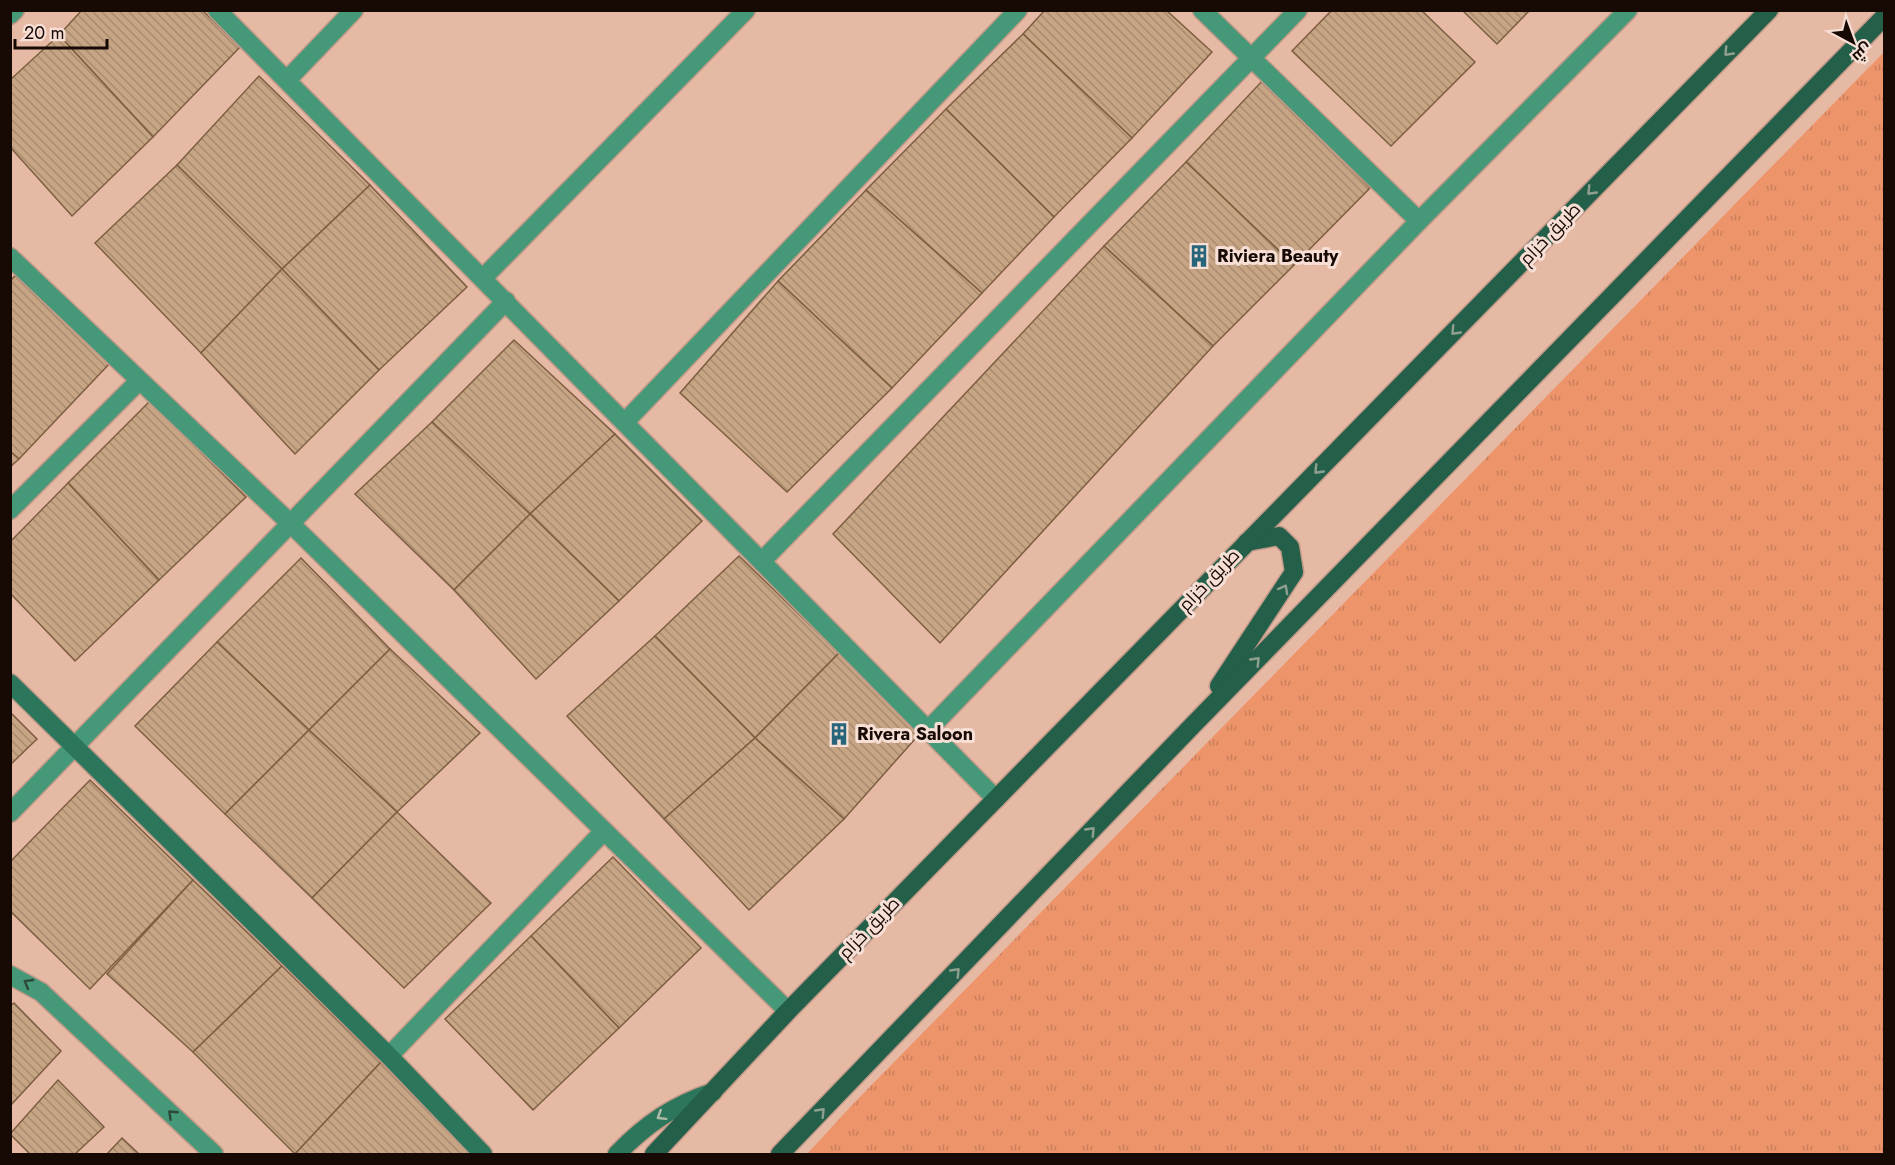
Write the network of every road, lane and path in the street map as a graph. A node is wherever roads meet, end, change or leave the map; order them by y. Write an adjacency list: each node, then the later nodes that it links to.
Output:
1 (15, 10): 10 (street)
2 (217, 10): 13 (street)
3 (354, 10): 13 (street)
4 (746, 10): 16 (street)
5 (1018, 10): 19 (street)
6 (1202, 10): 12 (street)
7 (1298, 10): 12 (street)
8 (1628, 10): 14 (street)
9 (1769, 10): 22 (main road, طريق خزام, one-way to 22)
10 (10, 15)
11 (1884, 17): 25 (main road, one-way to 11)
12 (1253, 57): 14 (street); 23 (street)
13 (288, 80): 16 (street)
14 (1419, 220): 26 (street)
15 (10, 257): 18 (street)
16 (483, 278): 17 (street)
17 (506, 301): 19 (street); 21 (street)
18 (139, 381): 20 (street); 21 (street)
19 (625, 422): 23 (street)
20 (10, 510)
21 (291, 524): 27 (street); 30 (street)
22 (1247, 542): 25 (main road, one-way to 22); 28 (main road, طريق خزام)
23 (762, 561): 26 (street)
24 (10, 682): 27 (street)
25 (1193, 725): 39 (main road, one-way to 25)
26 (928, 730): 28 (street)
27 (75, 747): 29 (street); 33 (street)
28 (996, 799): 32 (main road, طريق خزام)
29 (10, 813)
30 (604, 831): 32 (street); 33 (street)
31 (10, 975): 36 (street, one-way to 31)
32 (788, 1011): 34 (main road, طريق خزام)
33 (389, 1056): 35 (street)
34 (713, 1092): 37 (street, one-way to 37); 38 (main road, طريق خزام)
35 (484, 1152)
36 (214, 1155)
37 (617, 1155)
38 (654, 1155)
39 (780, 1155)

